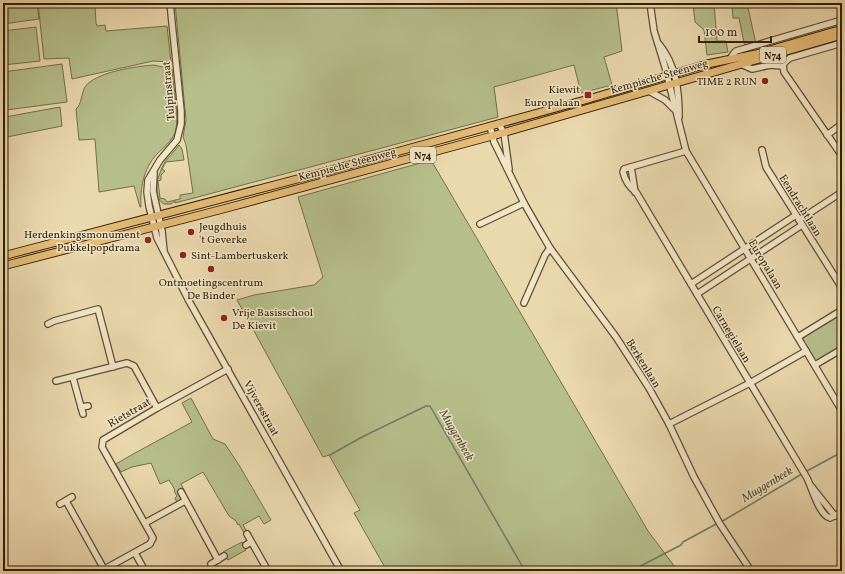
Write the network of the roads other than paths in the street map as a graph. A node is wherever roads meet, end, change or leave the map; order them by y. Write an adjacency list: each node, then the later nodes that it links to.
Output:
1 (170, 3): 31 (street, Tulpinstraat)
2 (650, 3): 11 (street)
3 (842, 20): 8 (street, Kempische Steenweg)
4 (842, 29): 6 (main road, Kempische Steenweg / N74)
5 (842, 35): 6 (main road, Kempische Steenweg / N74)
6 (826, 36): 8 (main road, Kempische Steenweg / N74); 9 (main road, Kempische Steenweg / N74)
7 (842, 43): 10 (street)
8 (730, 59): 11 (main road, Kempische Steenweg / N74)
9 (741, 64): 10 (street, Kempische Steenweg); 12 (main road, Kempische Steenweg / N74)
10 (783, 66): 21 (street)
11 (670, 75): 12 (street, Europalaan); 13 (street, Europalaan); 16 (main road, Kempische Steenweg / N74)
12 (676, 83): 13 (main road, Kempische Steenweg / N74); 18 (street, Europalaan)
13 (669, 85): 14 (main road, Kempische Steenweg / N74); 15 (street, Europalaan)
14 (649, 91): 15 (street); 20 (main road, Kempische Steenweg / N74)
15 (676, 110): 18 (street, Europalaan)
16 (498, 124): 19 (main road, Kempische Steenweg / N74); 20 (street, Berkenlaan)
17 (842, 124): 21 (street)
18 (680, 125): 24 (street, Europalaan)
19 (490, 126): 22 (street, Berkenlaan); 31 (main road, Kempische Steenweg / N74)
20 (504, 133): 22 (main road, Kempische Steenweg / N74); 27 (street, Berkenlaan)
21 (827, 135): 25 (street)
22 (492, 136): 27 (street, Berkenlaan); 34 (main road, Kempische Steenweg / N74)
23 (762, 150): 32 (street, Eendrachtlaan)
24 (686, 151): 26 (street); 36 (street, Europalaan)
25 (842, 156)
26 (631, 166): 28 (street, Carnegielaan); 28 (street, Carnegielaan)
27 (509, 173): 30 (street, Berkenlaan)
28 (636, 192): 40 (street, Carnegielaan)
29 (842, 192): 32 (street)
30 (524, 203): 33 (street); 35 (street, Berkenlaan)
31 (155, 217): 34 (street, Vijversstraat); 37 (main road, Kempische Steenweg / N74)
32 (799, 220): 36 (street); 38 (street); 41 (street, Eendrachtlaan)
33 (480, 224)
34 (157, 225): 39 (main road, Kempische Steenweg / N74); 51 (street, Vijversstraat)
35 (550, 248): 43 (street); 60 (street, Berkenlaan)
36 (745, 249): 38 (street, Europalaan); 40 (street)
37 (3, 256)
38 (751, 259): 42 (street); 46 (street, Europalaan)
39 (3, 266)
40 (691, 284): 42 (street, Carnegielaan)
41 (842, 288)
42 (697, 294): 54 (street, Carnegielaan)
43 (524, 303)
44 (842, 310): 46 (street)
45 (48, 324): 50 (street)
46 (798, 337): 48 (street, Europalaan)
47 (842, 349): 49 (street)
48 (806, 351): 49 (street, Europalaan); 54 (street)
49 (815, 365): 58 (street, Europalaan)
50 (113, 367): 52 (street); 57 (street)
51 (228, 369): 57 (street, Rietstraat); 76 (street, Vijversstraat)
52 (74, 378): 53 (street); 56 (street)
53 (56, 381)
54 (750, 383): 60 (street); 66 (street, Carnegielaan)
55 (88, 406): 56 (street)
56 (81, 408): 59 (street)
57 (157, 408): 67 (street, Rietstraat)
58 (842, 411)
59 (83, 414)
60 (669, 424): 77 (street, Berkenlaan)
61 (181, 492): 64 (street)
62 (72, 497): 63 (street)
63 (66, 501): 65 (street); 73 (street, Rietstraat)
64 (186, 501): 67 (street); 71 (street)
65 (60, 504)
66 (842, 512)
67 (145, 523): 69 (street, Rietstraat)
68 (247, 534): 75 (street)
69 (135, 553): 73 (street, Rietstraat); 74 (street)
70 (224, 556): 71 (street)
71 (218, 560): 72 (street)
72 (211, 564)
73 (103, 570)
74 (145, 571)
75 (268, 571)
76 (341, 571)
77 (750, 571)

